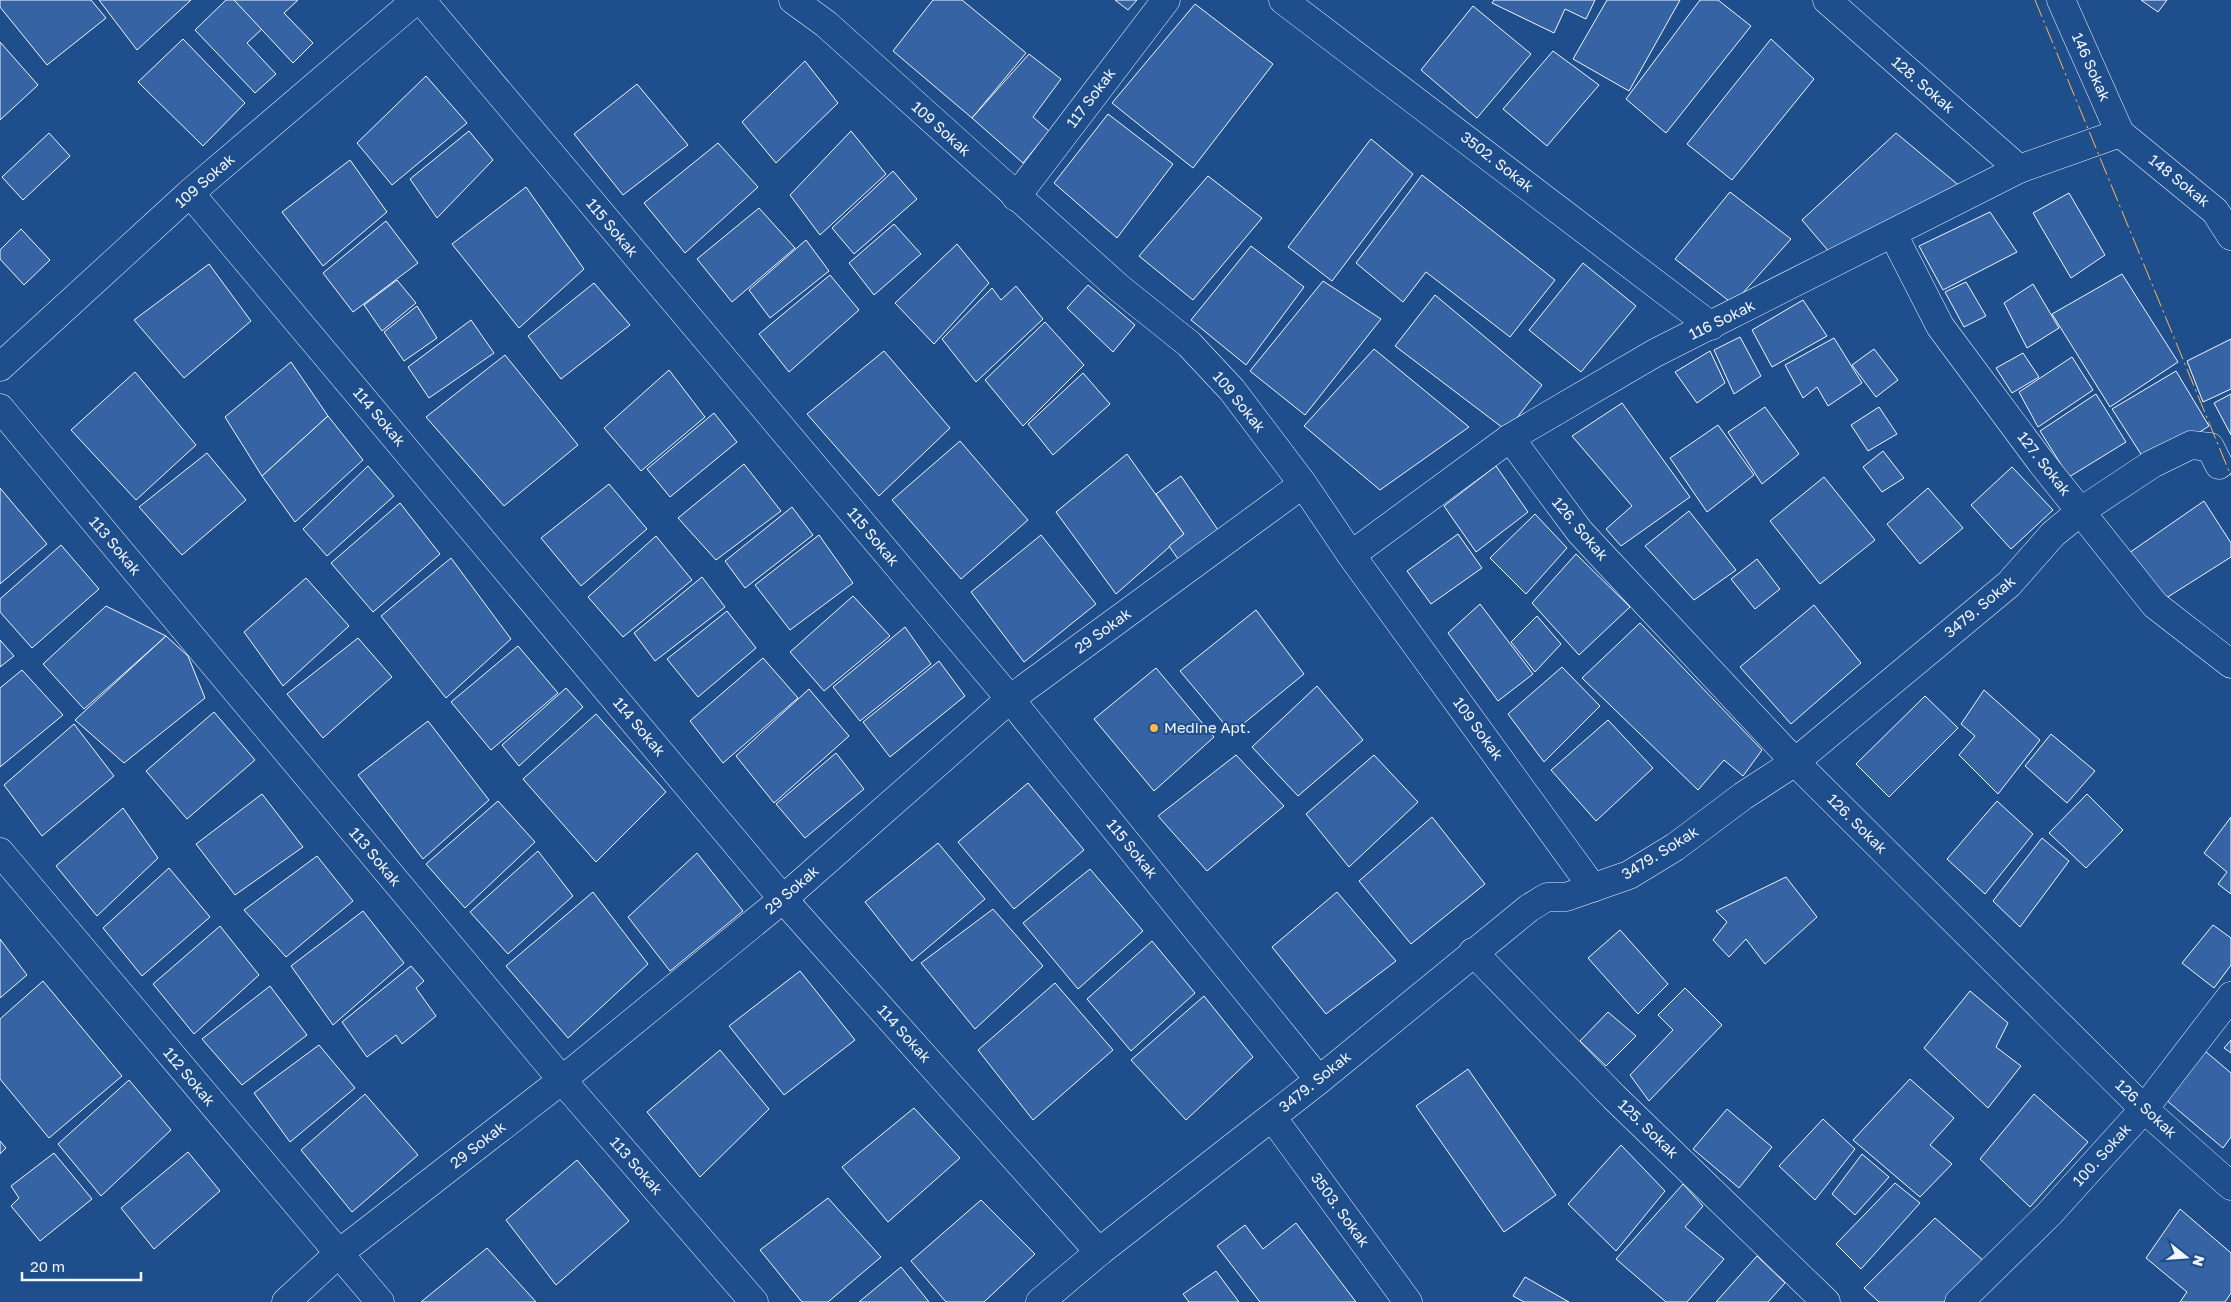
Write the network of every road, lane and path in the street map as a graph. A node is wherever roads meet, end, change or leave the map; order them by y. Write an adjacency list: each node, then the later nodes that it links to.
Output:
1 (416, 0): 10 (street, 109 Sokak)
2 (421, 0): 24 (street, 115 Sokak)
3 (793, 0): 11 (street, 109 Sokak)
4 (1166, 0): 11 (street, 117 Sokak)
5 (1283, 0): 15 (street, 3502. Sokak)
6 (1827, 0): 9 (street, 128. Sokak)
7 (2061, 0): 8 (street, 146 Sokak)
8 (2120, 133): 9 (street, 116 Sokak); 12 (street, 148 Sokak)
9 (2019, 169): 13 (street, 116 Sokak)
10 (190, 193): 16 (street, 109 Sokak); 28 (street, 114 Sokak)
11 (1016, 197): 20 (street, 109 Sokak)
12 (2223, 208): 14 (street, 148 Sokak)
13 (1893, 234): 15 (street, 116 Sokak); 21 (street, 127. Sokak)
14 (2231, 236)
15 (1711, 326): 18 (street, 116 Sokak)
16 (0, 367)
17 (0, 408): 31 (street, 113 Sokak)
18 (1510, 438): 22 (street, 116 Sokak); 25 (street, 126. Sokak)
19 (2219, 465): 21 (street, 3479. Sokak)
20 (1303, 484): 22 (street, 109 Sokak); 24 (street, 29 Sokak)
21 (2081, 511): 23 (street, 127. Sokak); 25 (street, 3479. Sokak)
22 (1351, 555): 27 (street, 109 Sokak)
23 (2231, 664)
24 (1010, 699): 28 (street, 29 Sokak); 32 (street, 115 Sokak)
25 (1795, 762): 27 (street, 3479. Sokak); 33 (street, 126. Sokak)
26 (0, 852): 37 (street, 112 Sokak)
27 (1593, 888): 29 (street, 3479. Sokak)
28 (783, 899): 31 (street, 29 Sokak); 36 (street, 114 Sokak)
29 (1474, 952): 32 (street, 3479. Sokak); 43 (street, 125. Sokak)
30 (2231, 996): 33 (street, 100. Sokak)
31 (562, 1080): 37 (street, 29 Sokak); 40 (street, 113 Sokak)
32 (1319, 1080): 34 (street, 3479. Sokak)
33 (2144, 1109): 35 (street, 126. Sokak); 44 (street, 100. Sokak)
34 (1272, 1117): 36 (street, 3479. Sokak); 42 (street, 3503. Sokak)
35 (2231, 1186)
36 (1099, 1252): 41 (street, 3479. Sokak)
37 (338, 1254): 38 (street, 29 Sokak); 39 (street, 112 Sokak)
38 (286, 1302)
39 (380, 1302)
40 (754, 1302)
41 (1040, 1302)
42 (1408, 1302)
43 (1826, 1302)
44 (1959, 1302)

